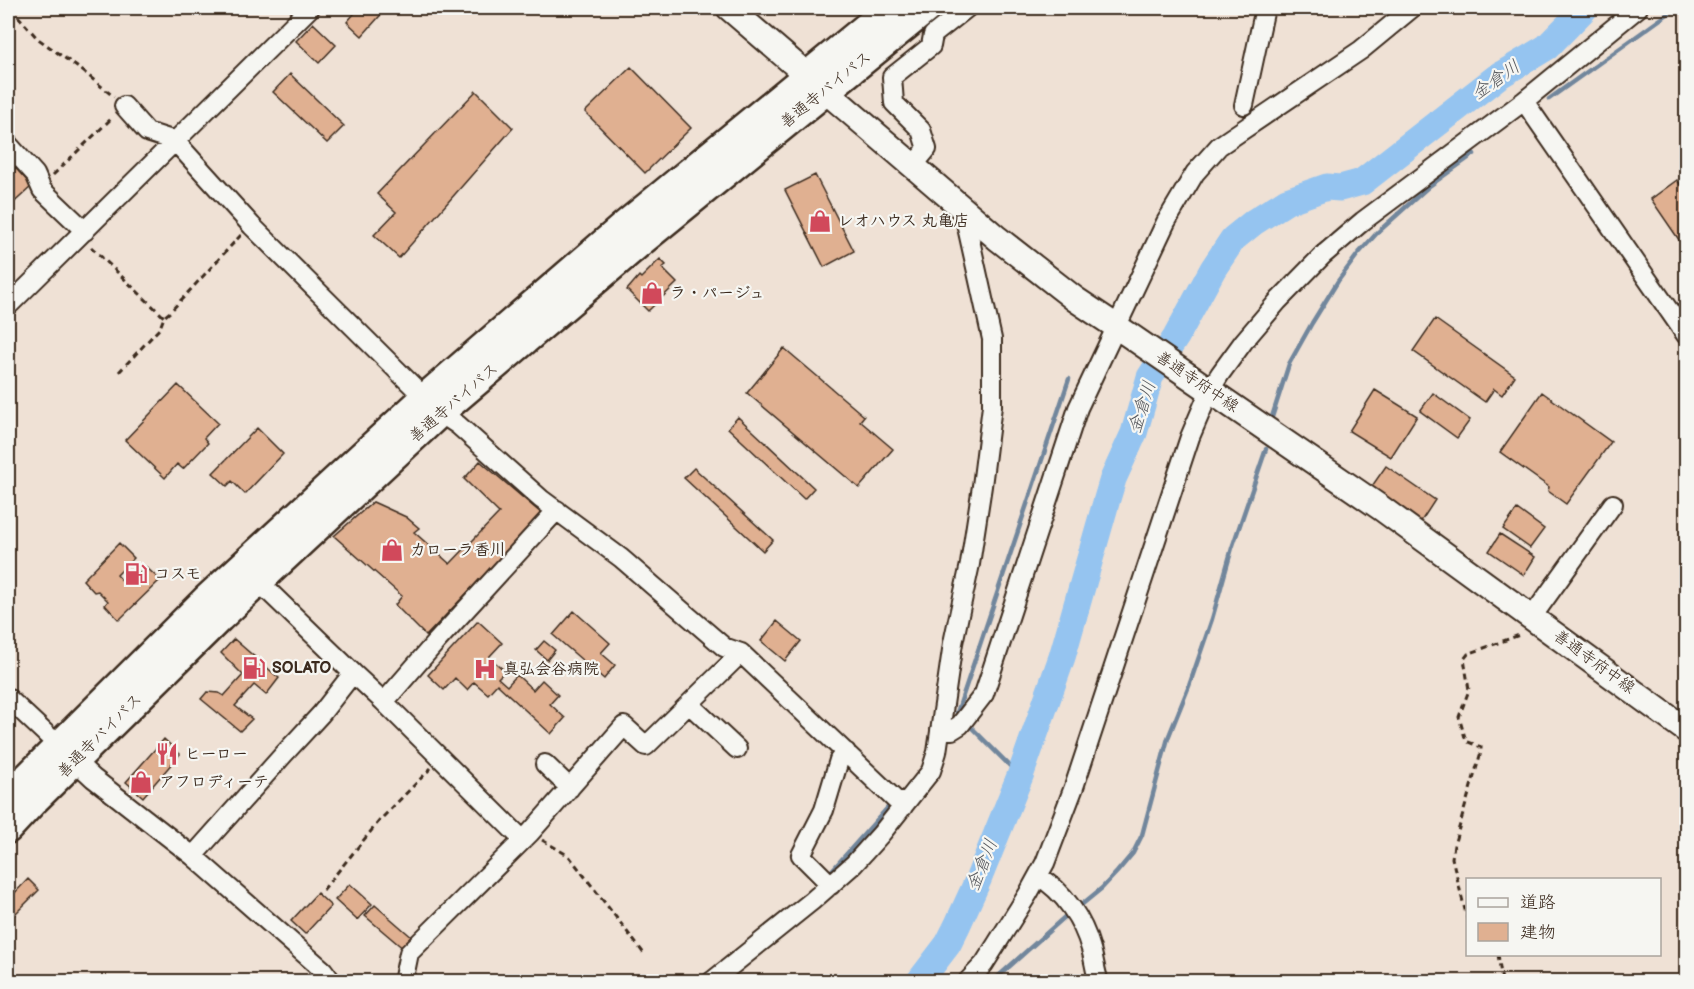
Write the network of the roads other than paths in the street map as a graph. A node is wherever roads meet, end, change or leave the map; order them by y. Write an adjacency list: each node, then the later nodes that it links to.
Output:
1 (310, 8): 13 (street)
2 (729, 8): 9 (main road, 善通寺府中線)
3 (889, 8): 9 (highway, 善通寺バイパス)
4 (928, 8): 9 (highway, 善通寺バイパス)
5 (967, 8): 15 (street)
6 (1265, 8): 11 (street)
7 (1412, 8): 19 (street)
8 (1638, 8): 10 (street)
9 (815, 83): 15 (main road, 善通寺府中線); 22 (highway, 善通寺バイパス)
10 (1524, 101): 20 (street); 21 (street)
11 (1244, 105)
12 (124, 106): 13 (street)
13 (175, 141): 17 (street); 22 (street)
14 (8, 144): 17 (street)
15 (913, 166): 16 (main road, 善通寺府中線)
16 (963, 209): 19 (main road, 善通寺府中線); 33 (street)
17 (82, 233): 18 (street)
18 (8, 306)
19 (1123, 332): 21 (main road, 善通寺府中線); 33 (street)
20 (1686, 335)
21 (1204, 387): 26 (main road, 善通寺府中線); 44 (street)
22 (432, 405): 24 (street); 25 (highway, 善通寺バイパス); 36 (highway, 善通寺バイパス)
23 (1613, 504): 26 (street)
24 (557, 510): 27 (street); 30 (street)
25 (259, 582): 28 (street); 36 (highway, 善通寺バイパス)
26 (1535, 619): 32 (main road, 善通寺府中線)
27 (741, 653): 31 (street); 35 (street)
28 (353, 673): 30 (street); 43 (street)
29 (8, 698): 36 (street)
30 (384, 702): 42 (street)
31 (689, 704): 34 (street); 38 (street)
32 (1686, 729)
33 (940, 730): 40 (street)
34 (737, 749)
35 (846, 752): 40 (street); 45 (street)
36 (66, 753): 39 (highway, 善通寺バイパス); 41 (highway, 善通寺バイパス); 43 (street)
37 (545, 764): 38 (street)
38 (570, 788): 42 (street)
39 (8, 796)
40 (903, 807): 45 (street)
41 (8, 829)
42 (527, 837): 47 (street)
43 (193, 856): 46 (street)
44 (1038, 876): 49 (street); 50 (street)
45 (827, 881): 48 (street)
46 (332, 981)
47 (403, 981)
48 (711, 981)
49 (967, 981)
50 (1099, 981)

